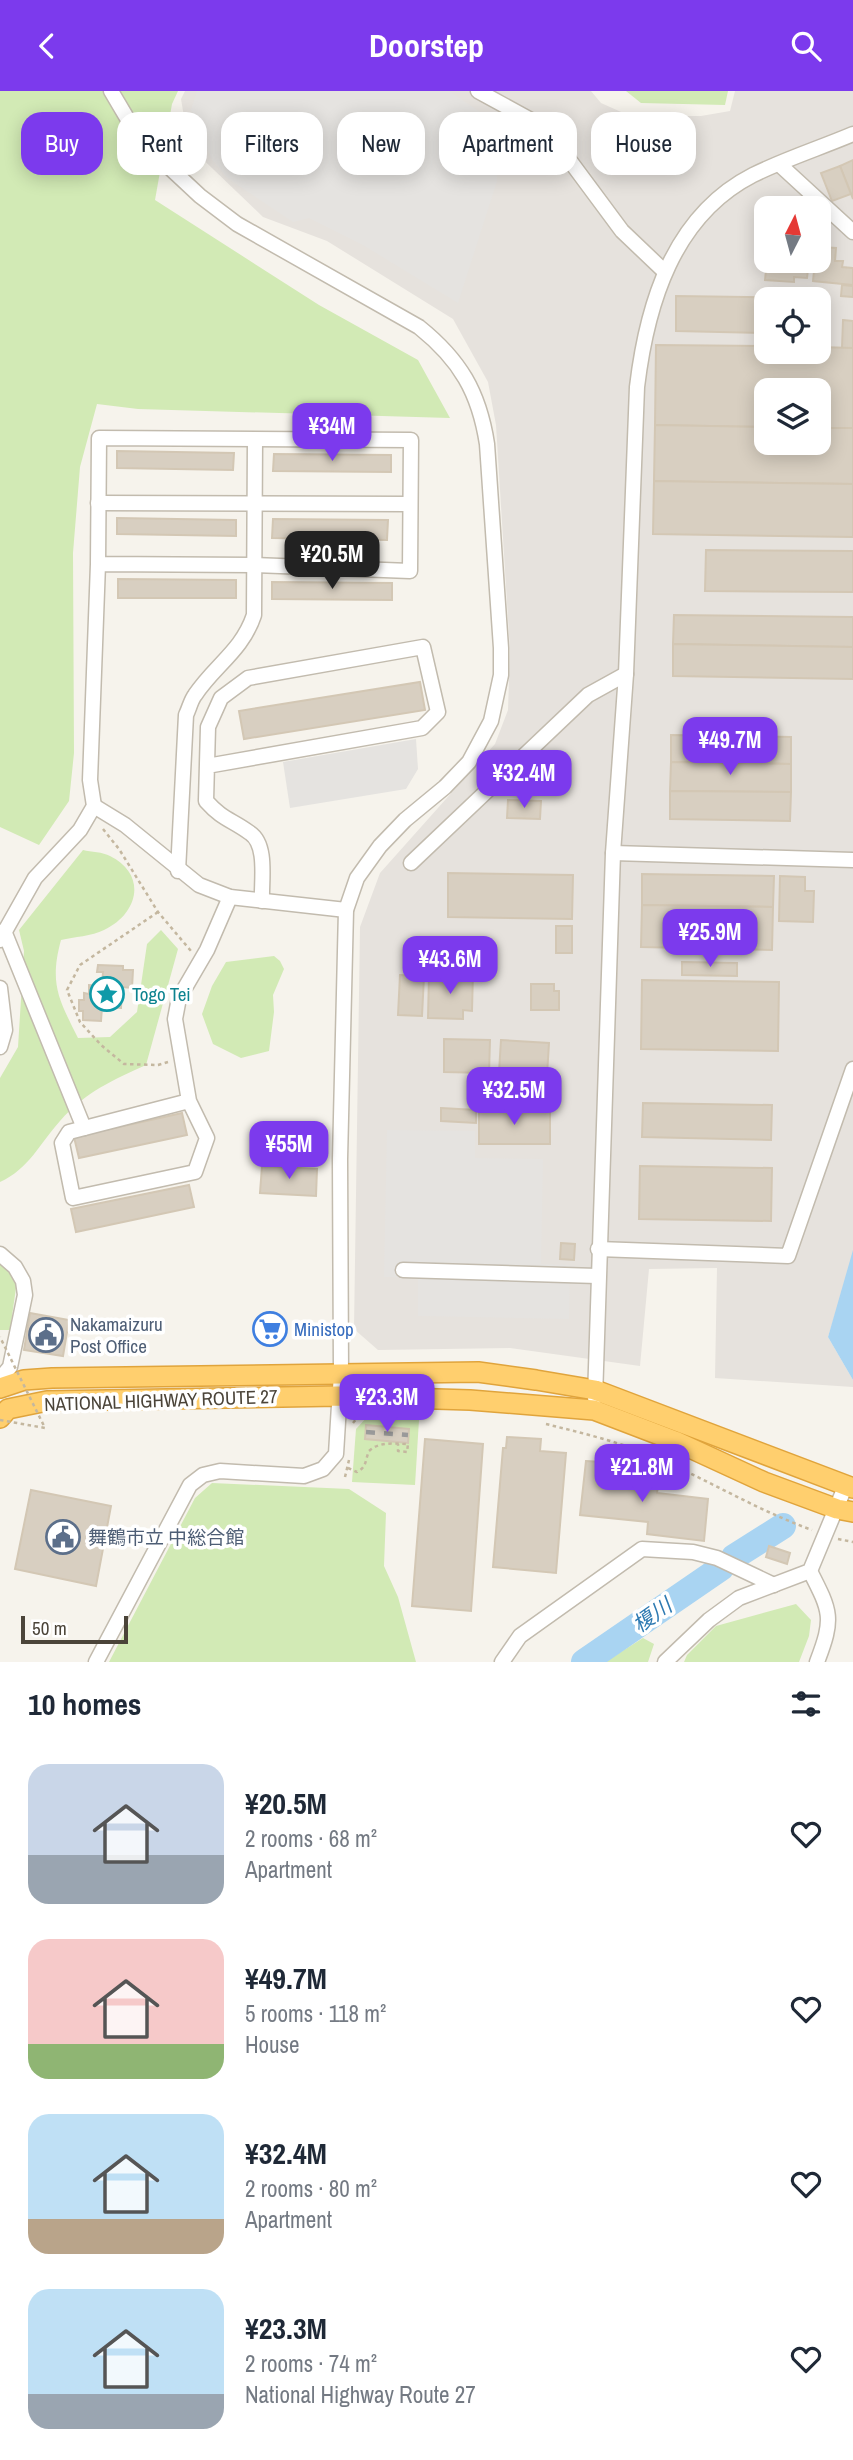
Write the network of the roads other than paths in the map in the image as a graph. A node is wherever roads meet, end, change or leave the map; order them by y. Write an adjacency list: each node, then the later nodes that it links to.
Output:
1 (111, 91): 22 (street)
2 (478, 91): 6 (street)
3 (853, 134): 4 (street)
4 (779, 164): 5 (street); 6 (street)
5 (853, 232)
6 (664, 271): 13 (street)
7 (255, 440): 8 (street); 9 (street); 10 (street)
8 (98, 503): 10 (street); 11 (street)
9 (410, 504): 10 (street); 12 (street)
10 (254, 505): 12 (street)
11 (98, 565): 12 (street); 15 (street)
12 (253, 565): 19 (street)
13 (626, 674): 16 (street); 18 (street)
14 (207, 765): 14 (street); 21 (street)
15 (92, 810): 19 (street); 23 (street)
16 (613, 853): 17 (street); 29 (street)
17 (853, 860)
18 (411, 863)
19 (178, 870): 20 (street)
20 (230, 897): 21 (street); 27 (street)
21 (261, 901): 22 (street)
22 (346, 910): 33 (street)
23 (2, 936): 28 (street)
24 (0, 988): 25 (street)
25 (0, 1047)
26 (853, 1069): 29 (street)
27 (189, 1101): 28 (street); 28 (street)
28 (84, 1128)
29 (598, 1249): 32 (street)
30 (0, 1254): 34 (street)
31 (402, 1270): 32 (street)
32 (597, 1276): 37 (street)
33 (341, 1373): 35 (highway, NATIONAL HIGHWAY ROUTE 27); 36 (street); 37 (highway, NATIONAL HIGHWAY ROUTE 27)
34 (0, 1379)
35 (0, 1388)
36 (338, 1396): 37 (highway, NATIONAL HIGHWAY ROUTE 27); 38 (highway, NATIONAL HIGHWAY ROUTE 27); 43 (street)
37 (595, 1400): 39 (highway, NATIONAL HIGHWAY ROUTE 27); 40 (highway, NATIONAL HIGHWAY ROUTE 27)
38 (0, 1419)
39 (849, 1488): 40 (street)
40 (845, 1510): 41 (street)
41 (810, 1571): 42 (street); 46 (street)
42 (774, 1585): 44 (street); 45 (street)
43 (96, 1662)
44 (502, 1662)
45 (665, 1662)
46 (817, 1662)

